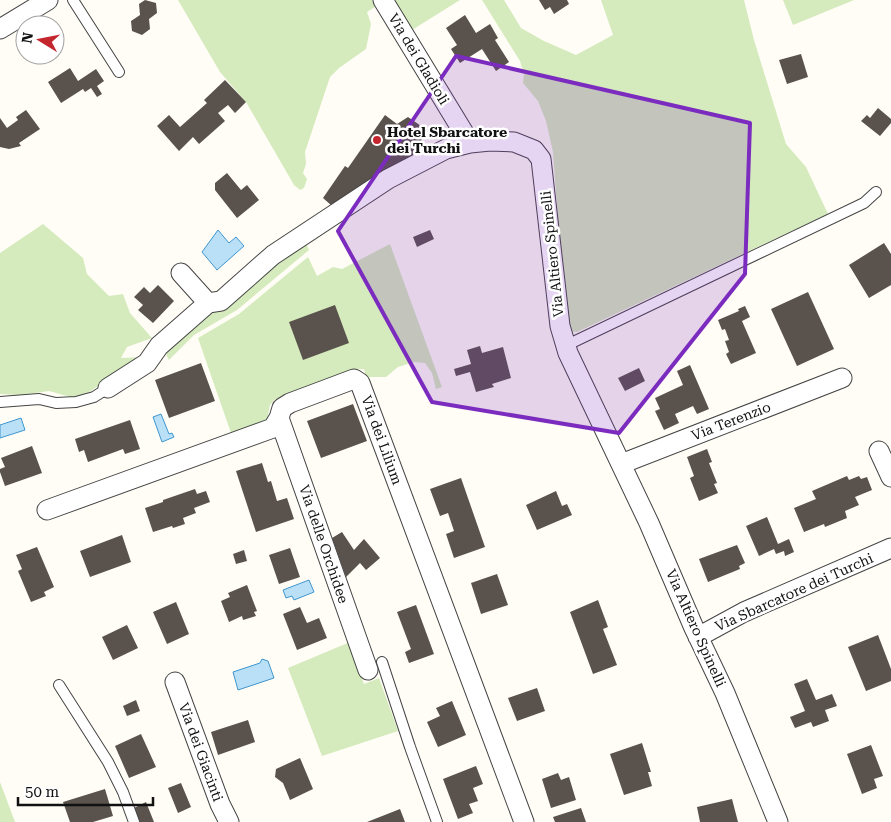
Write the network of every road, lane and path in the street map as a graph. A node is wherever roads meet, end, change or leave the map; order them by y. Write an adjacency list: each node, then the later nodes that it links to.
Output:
1 (48, 0): 4 (street)
2 (73, 0): 5 (lane)
3 (383, 0): 6 (street, Via dei Gladioli)
4 (0, 29)
5 (119, 72)
6 (470, 143): 9 (street, Via Altiero Spinelli); 10 (street, Via Altiero Spinelli)
7 (876, 192): 10 (lane)
8 (180, 274): 9 (street)
9 (208, 303): 12 (street, Via Altiero Spinelli)
10 (565, 346): 16 (street, Via Altiero Spinelli)
11 (842, 378): 16 (street, Via Terenzio)
12 (108, 388): 13 (lane)
13 (0, 402)
14 (279, 418): 18 (street, Via dei Lilium); 22 (street, Via delle Orchidee); 28 (street, Via dei Lilium)
15 (879, 451): 17 (street)
16 (620, 464): 21 (street, Via Altiero Spinelli)
17 (891, 477)
18 (47, 510)
19 (891, 548): 21 (street, Via Sbarcatore dei Turchi)
20 (891, 560): 21 (street)
21 (700, 641): 29 (street, Via Altiero Spinelli)
22 (375, 666): 27 (lane)
23 (175, 682): 26 (street, Via dei Giacinti)
24 (59, 685): 25 (lane)
25 (134, 822)
26 (229, 822)
27 (437, 822)
28 (524, 822)
29 (778, 822)

